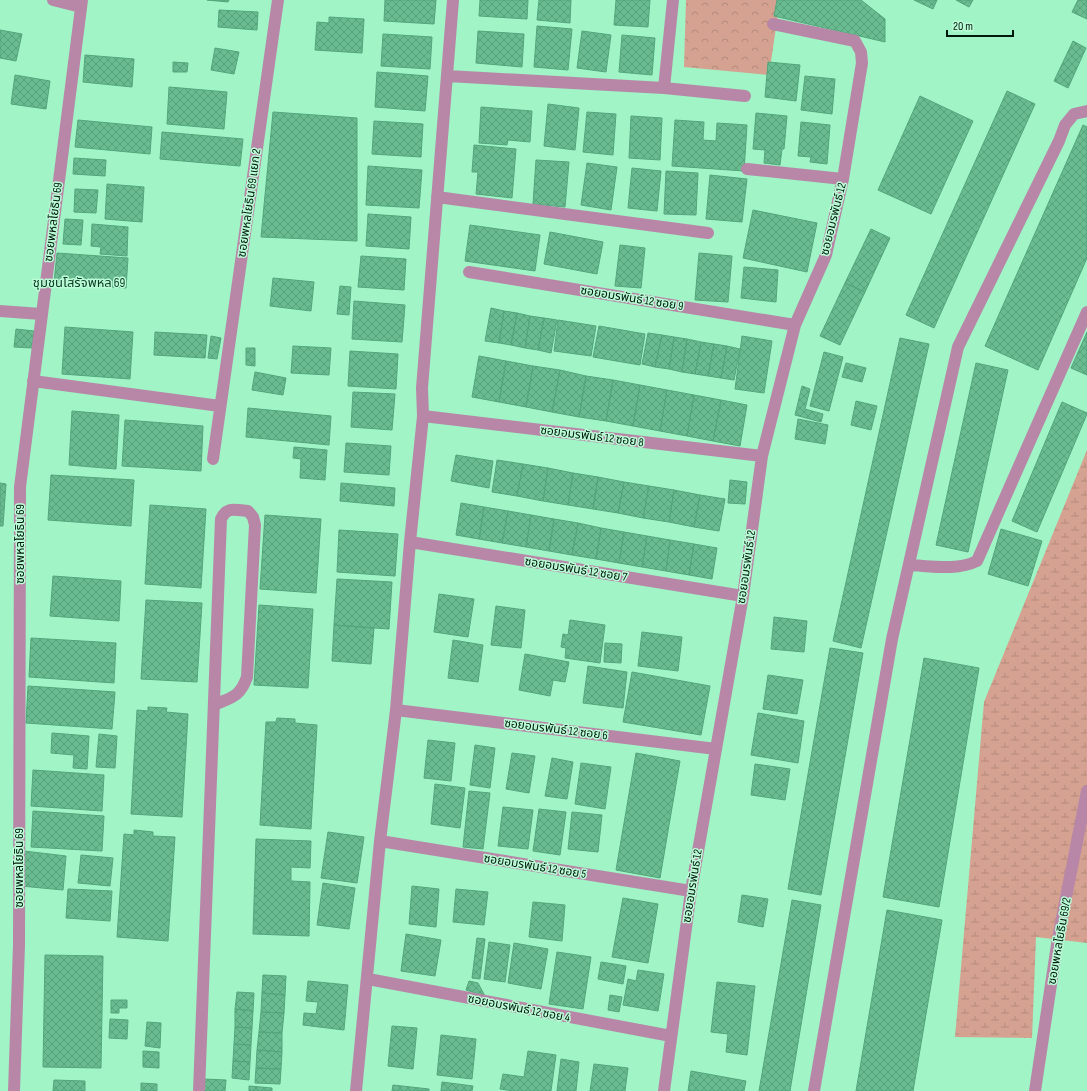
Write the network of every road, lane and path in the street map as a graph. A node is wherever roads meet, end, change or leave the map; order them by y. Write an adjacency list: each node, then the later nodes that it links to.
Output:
1 (53, 0): 5 (street)
2 (278, 0): 21 (street, ซอยพหลโยธิน 69 แยก 2)
3 (453, 0): 7 (street)
4 (673, 0): 8 (street)
5 (82, 4): 18 (street, ซอยพหลโยธิน 69)
6 (774, 24): 12 (street, ซอยอมรพันธ์ 12)
7 (447, 76): 8 (street); 13 (street)
8 (664, 88): 9 (street)
9 (745, 96)
10 (1087, 111): 26 (street)
11 (747, 169): 12 (street)
12 (843, 179): 19 (street, ซอยอมรพันธ์ 12)
13 (437, 197): 14 (street); 22 (street)
14 (708, 233)
15 (469, 272): 19 (street, ซอยอมรพันธ์ 12 ซอย 9)
16 (0, 311): 18 (street)
17 (1087, 312): 26 (street)
18 (41, 314): 20 (street, ซอยพหลโยธิน 69)
19 (795, 324): 23 (street, ซอยอมรพันธ์ 12)
20 (33, 381): 21 (street); 36 (street, ซอยพหลโยธิน 69)
21 (220, 406): 24 (street, ซอยพหลโยธิน 69 แยก 2)
22 (422, 416): 23 (street, ซอยอมรพันธ์ 12 ซอย 8); 25 (street)
23 (762, 456): 27 (street, ซอยอมรพันธ์ 12)
24 (213, 459)
25 (410, 542): 27 (street, ซอยอมรพันธ์ 12 ซอย 7); 29 (street)
26 (909, 565): 40 (street)
27 (743, 596): 30 (street, ซอยอมรพันธ์ 12)
28 (214, 705): 28 (street); 37 (street)
29 (396, 710): 30 (street, ซอยอมรพันธ์ 12 ซอย 6); 32 (street)
30 (716, 749): 33 (street, ซอยอมรพันธ์ 12)
31 (1087, 792): 41 (street, ซอยพหลโยธิน 69/2)
32 (380, 841): 33 (street, ซอยอมรพันธ์ 12 ซอย 5); 34 (street)
33 (691, 891): 35 (street, ซอยอมรพันธ์ 12)
34 (368, 979): 35 (street, ซอยอมรพันธ์ 12 ซอย 4); 38 (street)
35 (671, 1036): 39 (street, ซอยอมรพันธ์ 12)
36 (14, 1091)
37 (199, 1091)
38 (356, 1091)
39 (664, 1091)
40 (814, 1091)
41 (1035, 1091)

